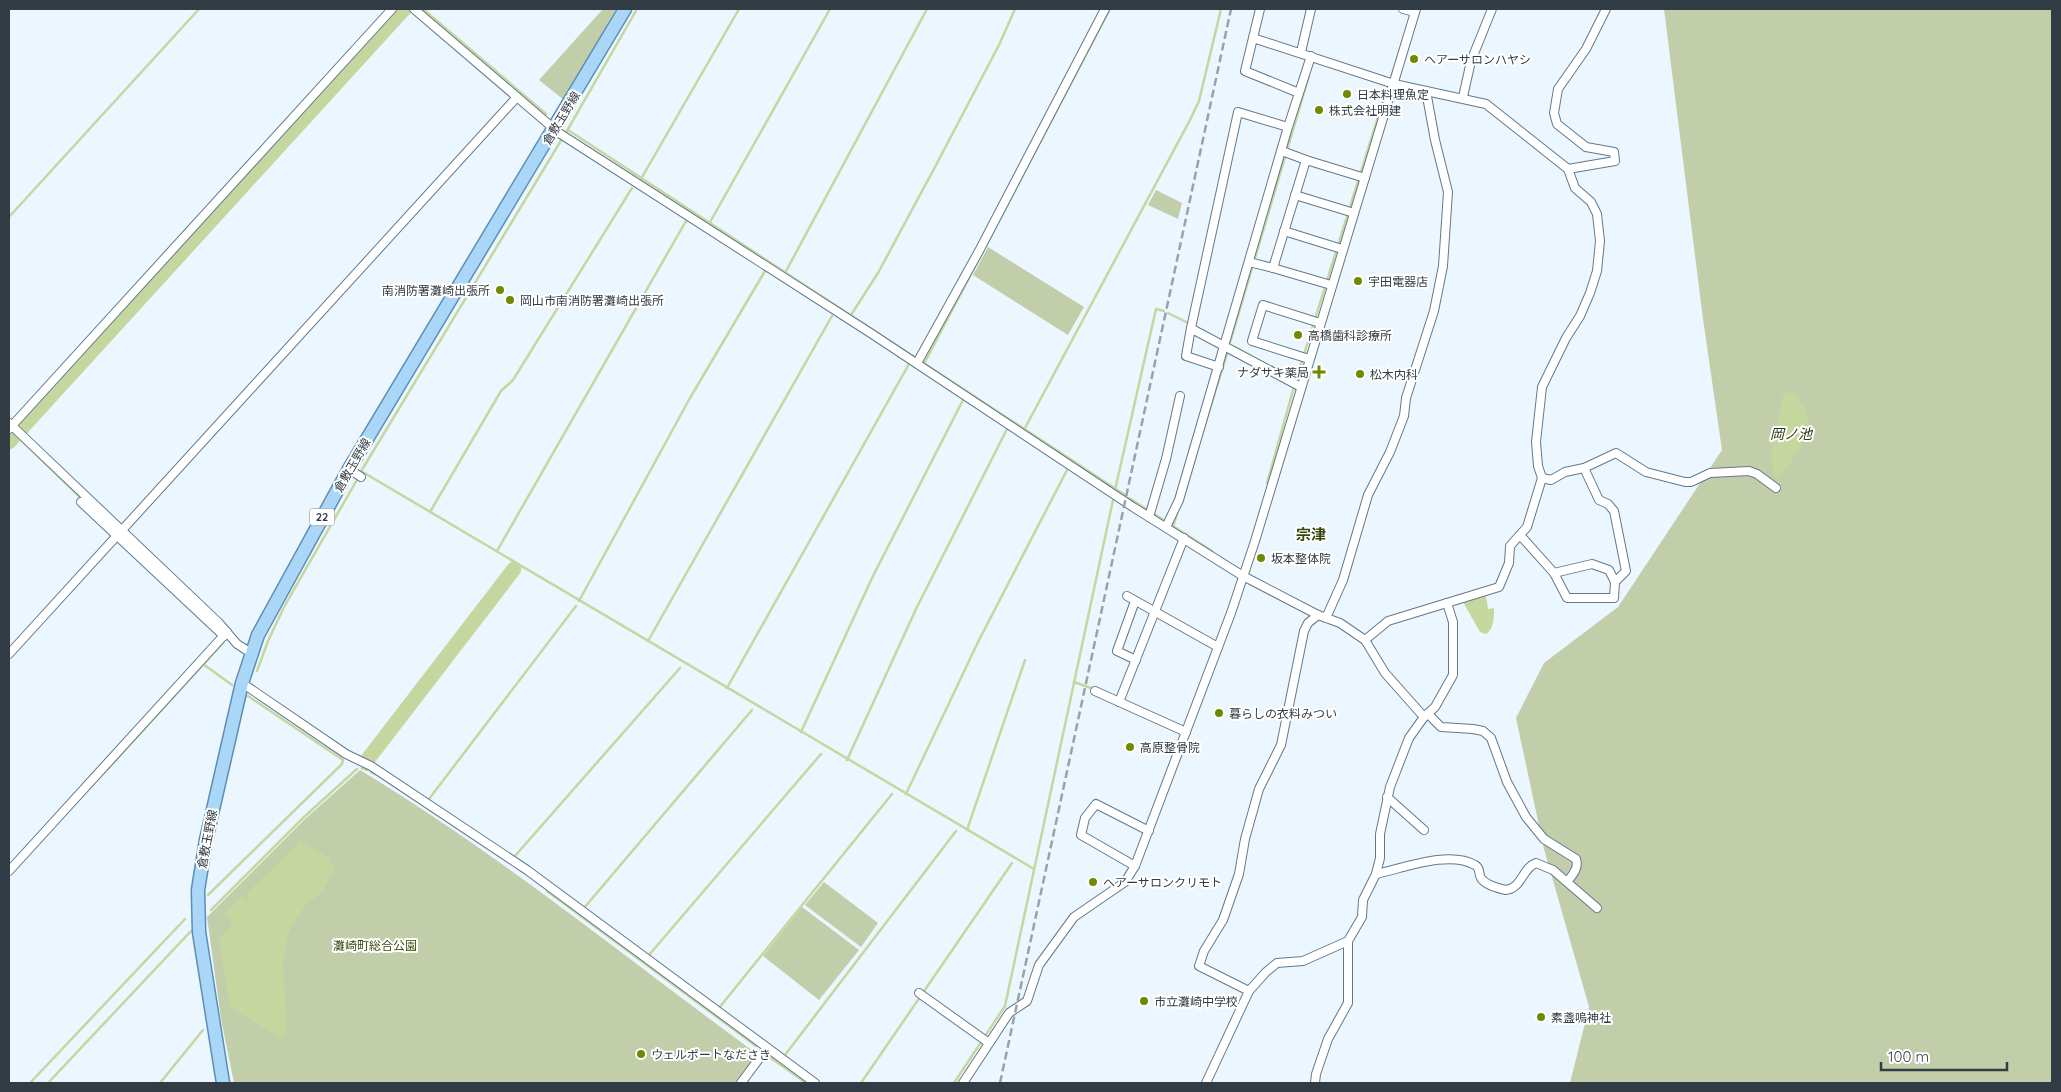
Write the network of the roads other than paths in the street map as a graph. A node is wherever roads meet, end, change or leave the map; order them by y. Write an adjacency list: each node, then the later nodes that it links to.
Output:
1 (392, 9): 41 (street)
2 (414, 9): 17 (street)
3 (625, 9): 20 (main road, 倉敷玉野線 / 22)
4 (1105, 9): 37 (street)
5 (1260, 9): 11 (street)
6 (1311, 9): 12 (street)
7 (1403, 9): 10 (street)
8 (1492, 9): 18 (street)
9 (1606, 9): 23 (street)
10 (1416, 10): 14 (street)
11 (1253, 38): 12 (street); 16 (street)
12 (1301, 52): 13 (street)
13 (1311, 56): 14 (street); 16 (street)
14 (1394, 84): 15 (street); 24 (street)
15 (1426, 91): 18 (street); 59 (street)
16 (1299, 93): 19 (street)
17 (517, 97): 20 (street); 49 (street)
18 (1463, 97): 23 (street)
19 (1288, 127): 21 (street); 34 (street)
20 (560, 134): 37 (street); 63 (main road, 倉敷玉野線 / 22)
21 (1285, 152): 22 (street); 29 (street)
22 (1306, 160): 24 (street); 25 (street)
23 (1568, 169): 43 (street)
24 (1360, 177): 26 (street)
25 (1296, 195): 26 (street); 27 (street)
26 (1350, 211): 28 (street)
27 (1284, 231): 28 (street); 30 (street)
28 (1338, 247): 31 (street)
29 (1252, 262): 30 (street); 35 (street)
30 (1273, 268): 31 (street)
31 (1327, 284): 32 (street)
32 (1316, 321): 36 (street); 36 (street)
33 (1182, 324): 34 (street)
34 (1191, 327): 35 (street); 38 (street)
35 (1225, 343): 38 (street); 39 (street)
36 (1305, 357): 39 (street)
37 (918, 360): 47 (street)
38 (1219, 367): 48 (street)
39 (1297, 385): 53 (street)
40 (1180, 396): 47 (street)
41 (11, 427): 46 (street)
42 (1584, 468): 43 (street); 44 (street); 54 (street)
43 (1542, 478): 50 (street)
44 (1776, 488)
45 (81, 502): 46 (street)
46 (94, 510): 49 (street)
47 (1150, 513): 48 (street)
48 (1168, 524): 51 (street)
49 (118, 533): 60 (street); 64 (street)
50 (1520, 535): 52 (street); 57 (street)
51 (1184, 538): 53 (street); 58 (street)
52 (1554, 573): 54 (street); 54 (street)
53 (1243, 576): 59 (street); 62 (street)
54 (1615, 582)
55 (1127, 596): 56 (street)
56 (1135, 601): 58 (street); 65 (street)
57 (1448, 603): 61 (street); 69 (street)
58 (1155, 612): 62 (street); 65 (street)
59 (1322, 617): 61 (street); 80 (street)
60 (225, 634): 63 (street); 75 (street)
61 (1366, 640): 69 (street)
62 (1218, 647): 70 (street)
63 (251, 653): 66 (main road, 倉敷玉野線 / 22)
64 (9, 654)
65 (1136, 660): 68 (street)
66 (242, 683): 83 (street); 84 (main road, 倉敷玉野線 / 22)
67 (1095, 691): 68 (street)
68 (1119, 702): 70 (street)
69 (1426, 715): 71 (street); 77 (street)
70 (1186, 732): 73 (street)
71 (1386, 798): 72 (street); 76 (street)
72 (1424, 830)
73 (1149, 831): 74 (street); 74 (street)
74 (1135, 866): 82 (street)
75 (9, 871)
76 (1376, 874): 77 (street); 79 (street)
77 (1568, 881): 78 (street)
78 (1597, 908)
79 (1348, 941): 80 (street); 89 (street)
80 (1249, 991): 88 (street)
81 (921, 994): 82 (street)
82 (986, 1040): 87 (street)
83 (767, 1048): 85 (street); 86 (street)
84 (223, 1083)
85 (741, 1083)
86 (815, 1083)
87 (963, 1083)
88 (1206, 1083)
89 (1315, 1083)

